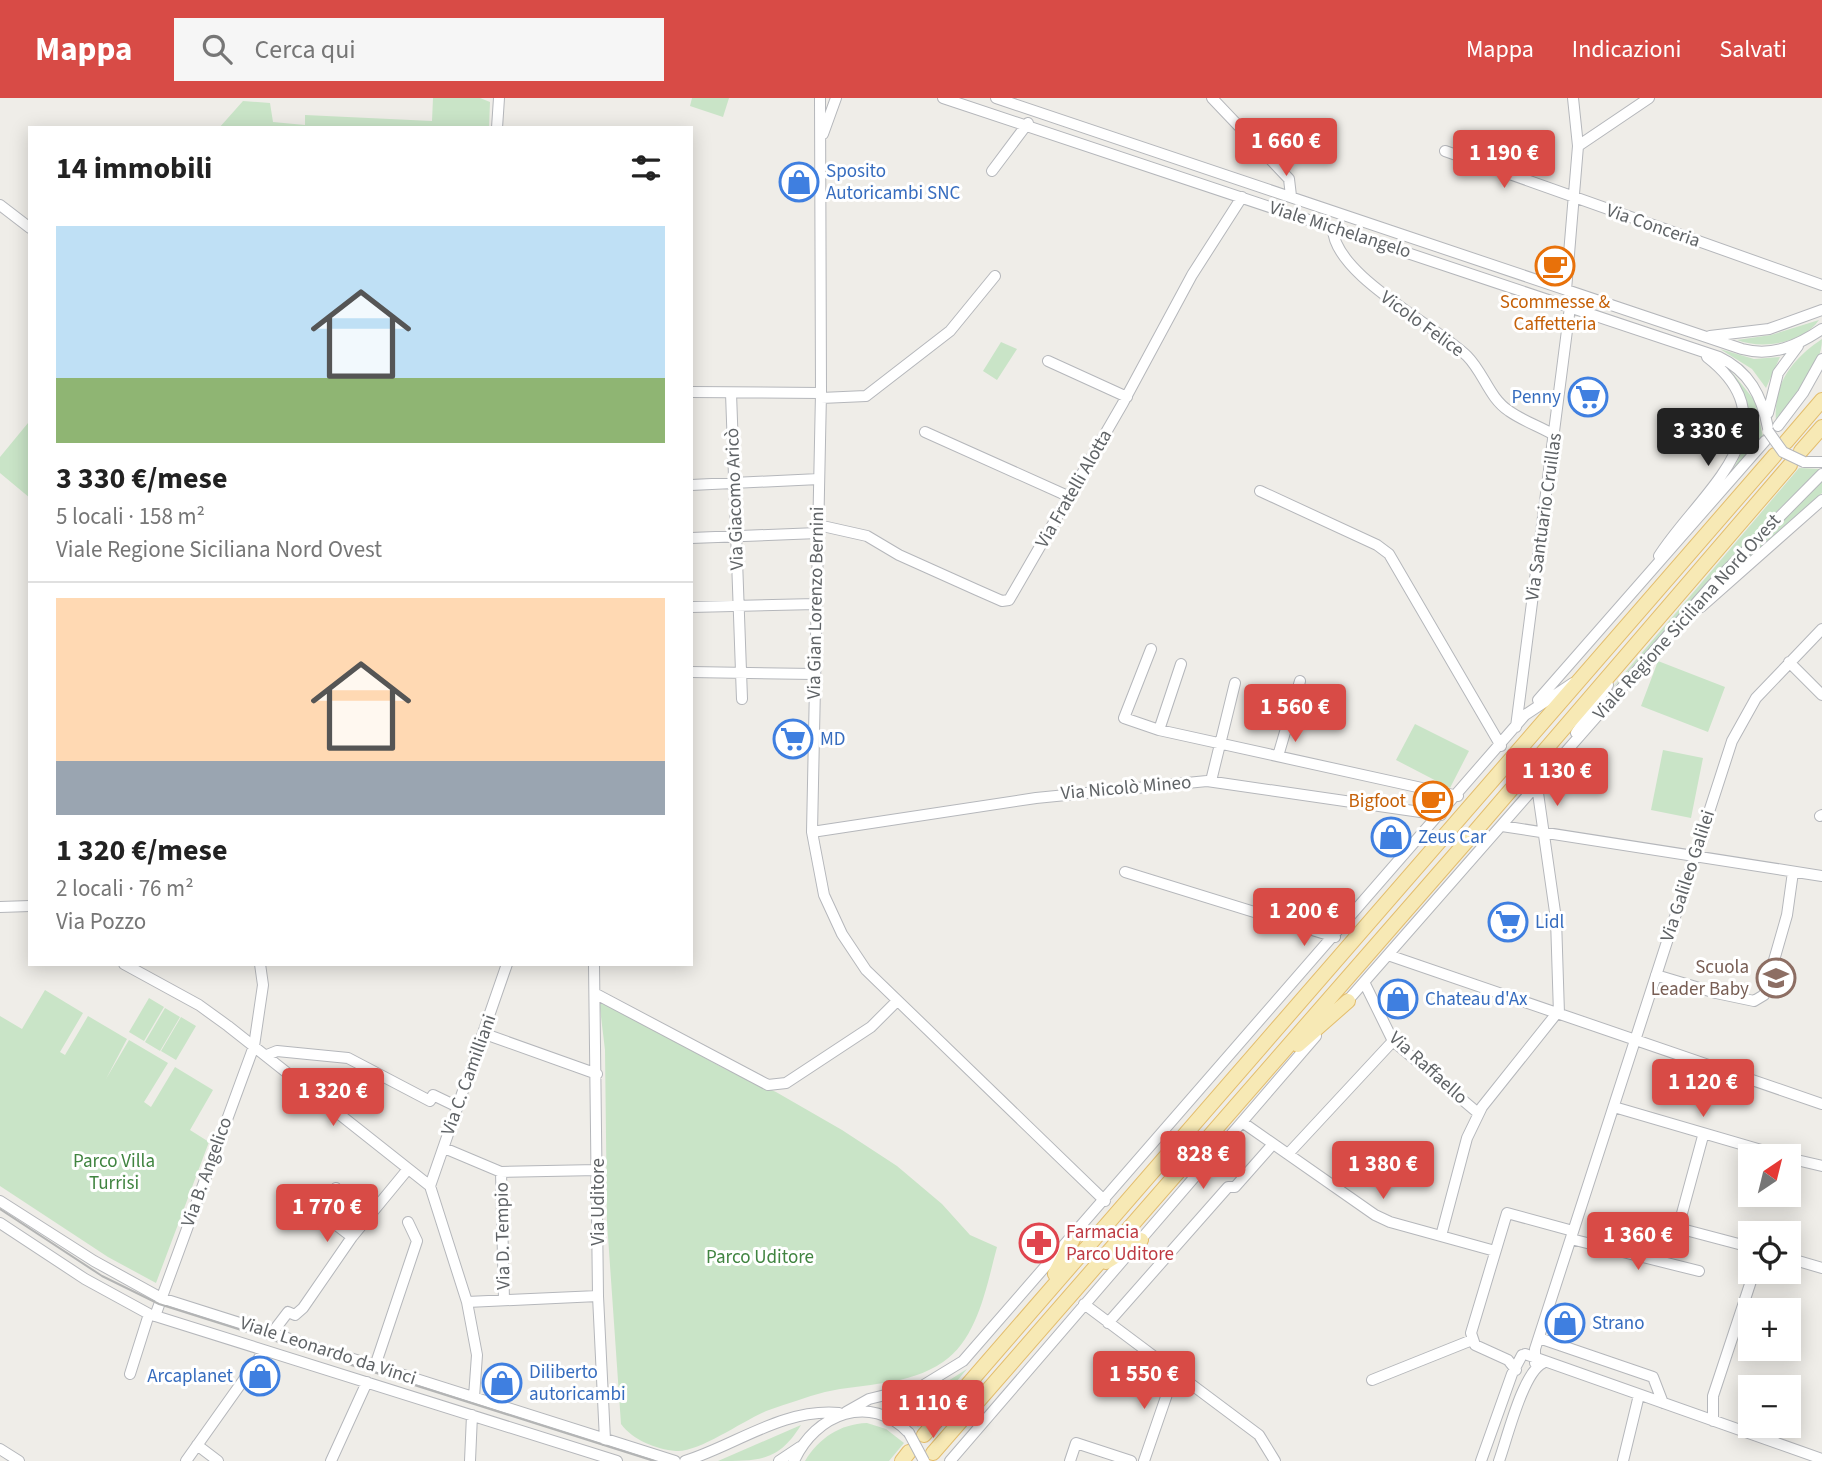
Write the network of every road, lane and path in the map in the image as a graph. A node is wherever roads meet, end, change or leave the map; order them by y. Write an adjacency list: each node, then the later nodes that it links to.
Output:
1 (499, 98): 10 (street)
2 (820, 98): 12 (street, Via Gian Lorenzo Bernini)
3 (836, 98): 12 (street, Via Gian Lorenzo Bernini)
4 (943, 98): 11 (street, Viale Michelangelo)
5 (996, 98): 9 (street, Viale Michelangelo)
6 (1212, 98): 16 (street)
7 (1573, 98): 13 (street)
8 (1649, 98): 13 (street)
9 (1032, 110): 11 (street); 16 (street, Viale Michelangelo)
10 (497, 126)
11 (1027, 126): 15 (street); 17 (street, Viale Michelangelo)
12 (820, 144): 35 (street, Via Gian Lorenzo Bernini)
13 (1578, 146): 18 (street)
14 (1445, 151): 18 (street, Via Conceria)
15 (992, 171)
16 (1291, 196): 24 (street, Viale Michelangelo)
17 (1242, 197): 21 (street, Viale Michelangelo); 36 (street, Via Fratelli Alotta)
18 (1574, 198): 23 (street, Via Conceria); 24 (street)
19 (0, 205): 20 (street)
20 (28, 226)
21 (1333, 227): 25 (street, Viale Michelangelo); 41 (street, Vicolo Felice)
22 (995, 276): 35 (street)
23 (1822, 285)
24 (1566, 290): 28 (street, Viale Michelangelo)
25 (1570, 307): 30 (street, Viale Michelangelo); 41 (street, Via Santuario Cruillas)
26 (1822, 310): 28 (street)
27 (1822, 329): 29 (street)
28 (1701, 335): 29 (street, Viale Michelangelo)
29 (1802, 342): 40 (street)
30 (1697, 349): 40 (street, Viale Michelangelo); 56 (street)
31 (1822, 359): 40 (street)
32 (1048, 361): 36 (street)
33 (693, 392): 34 (street)
34 (731, 393): 35 (street); 48 (street, Via Giacomo Aricò)
35 (821, 395): 47 (street, Via Gian Lorenzo Bernini)
36 (1127, 397): 51 (street, Via Fratelli Alotta)
37 (1822, 400): 42 (main road)
38 (1822, 427): 44 (main road, Viale Regione Siciliana Nord Ovest)
39 (925, 432): 51 (street)
40 (1770, 432): 44 (street, bridge); 56 (street)
41 (1556, 436): 75 (street, Via Santuario Cruillas)
42 (1786, 442)
43 (1775, 455): 69 (main road, Viale Regione Siciliana Nord Ovest)
44 (1798, 459): 45 (street); 61 (main road, Viale Regione Siciliana Nord Ovest)
45 (1822, 462)
46 (1822, 474): 65 (street, Viale Regione Siciliana Nord Ovest)
47 (818, 480): 48 (street); 53 (street, Via Gian Lorenzo Bernini)
48 (734, 483): 49 (street); 54 (street, Via Giacomo Aricò)
49 (693, 485)
50 (1259, 491): 78 (street)
51 (1070, 498): 53 (street, Via Fratelli Alotta)
52 (1822, 500): 65 (street)
53 (818, 529): 54 (street); 57 (street, Via Gian Lorenzo Bernini)
54 (736, 536): 55 (street); 58 (street, Via Giacomo Aricò)
55 (693, 538)
56 (1645, 578): 74 (street)
57 (816, 604): 58 (street); 68 (street, Via Gian Lorenzo Bernini)
58 (739, 605): 59 (street); 67 (street, Via Giacomo Aricò)
59 (693, 607)
60 (1822, 629): 63 (street, Via Galileo Galilei)
61 (1634, 646): 80 (street); 114 (main road, Viale Regione Siciliana Nord Ovest)
62 (1151, 649): 76 (street)
63 (1789, 662): 72 (street); 89 (street, Via Galileo Galilei)
64 (1181, 664): 76 (street)
65 (1642, 666): 80 (street, Viale Regione Siciliana Nord Ovest)
66 (693, 673): 67 (street)
67 (741, 673): 68 (street); 73 (street, Via Giacomo Aricò)
68 (814, 674): 86 (street, Via Gian Lorenzo Bernini)
69 (1586, 675): 74 (street); 93 (main road, Viale Regione Siciliana Nord Ovest)
70 (1300, 681): 79 (street)
71 (1235, 683): 77 (street)
72 (1822, 695)
73 (742, 699)
74 (1525, 715): 75 (street)
75 (1516, 727): 78 (street)
76 (1158, 730): 77 (street)
77 (1219, 743): 79 (street); 81 (street)
78 (1501, 746): 83 (street)
79 (1278, 756): 83 (street)
80 (1552, 770): 82 (street, Viale Regione Siciliana Nord Ovest)
81 (1211, 781): 84 (street, Via Nicolò Mineo); 86 (street, Via Nicolò Mineo)
82 (1537, 786): 85 (street, Viale Regione Siciliana Nord Ovest); 87 (street)
83 (1458, 796): 84 (street)
84 (1441, 815): 88 (street)
85 (1502, 827): 87 (street); 97 (street, Viale Regione Siciliana Nord Ovest)
86 (812, 832): 106 (street, Via Gian Lorenzo Bernini)
87 (1545, 834): 89 (street); 107 (street)
88 (1412, 848): 93 (street); 96 (street)
89 (1694, 857): 91 (street); 102 (street, Via Galileo Galilei)
90 (1125, 872): 96 (street)
91 (1793, 872): 92 (street); 102 (street)
92 (1822, 876)
93 (1406, 878): 151 (main road, Viale Regione Siciliana Nord Ovest)
94 (28, 906): 95 (street)
95 (0, 907)
96 (1335, 937): 134 (street)
97 (1388, 955): 103 (street, Viale Regione Siciliana Nord Ovest); 107 (street)
98 (128, 966): 111 (street)
99 (260, 966): 111 (street, Via B. Angelico)
100 (506, 966): 108 (street, Via C. Camilliani)
101 (594, 966): 104 (street, Via Uditore)
102 (1656, 975): 109 (street, Via Galileo Galilei)
103 (1364, 982): 105 (street, Viale Regione Siciliana Nord Ovest); 110 (street, Via Raffaello)
104 (596, 993): 106 (street); 113 (street, Via Uditore)
105 (1348, 1001): 114 (main road); 119 (street, Viale Regione Siciliana Nord Ovest)
106 (895, 1002): 134 (street, Via Gian Lorenzo Bernini)
107 (1558, 1013): 109 (street); 118 (street)
108 (485, 1034): 113 (street); 116 (street, Via C. Camilliani)
109 (1635, 1040): 115 (street); 117 (street, Via Galileo Galilei)
110 (1393, 1041): 118 (street, Via Raffaello); 124 (street)
111 (254, 1046): 112 (street); 152 (street, Via B. Angelico)
112 (267, 1055): 116 (street); 127 (street)
113 (597, 1074): 128 (street, Via Uditore)
114 (1248, 1091): 148 (main road, Viale Regione Siciliana Nord Ovest)
115 (1822, 1104)
116 (458, 1107): 123 (street, Via C. Camilliani)
117 (1614, 1107): 120 (street); 139 (street, Via Galileo Galilei)
118 (1479, 1113): 140 (street)
119 (1242, 1122): 121 (street); 142 (street, Viale Regione Siciliana Nord Ovest)
120 (1703, 1136): 122 (street); 143 (street)
121 (1273, 1144): 124 (street); 157 (street)
122 (1738, 1145)
123 (444, 1148): 129 (street); 130 (street, Via C. Camilliani)
124 (1288, 1154): 140 (street)
125 (1801, 1161): 126 (street)
126 (1822, 1166)
127 (408, 1169): 130 (street); 141 (street)
128 (598, 1170): 129 (street); 150 (street, Via Uditore)
129 (501, 1172): 153 (street, Via D. Tempio)
130 (430, 1186): 154 (street)
131 (336, 1188): 135 (street)
132 (301, 1198): 135 (street)
133 (0, 1200): 152 (street, Viale Leonardo da Vinci)
134 (1105, 1201): 138 (street)
135 (318, 1212): 141 (street)
136 (408, 1222): 162 (street)
137 (0, 1223): 156 (street, Viale Leonardo da Vinci)
138 (1075, 1235): 151 (main road); 170 (street)
139 (1572, 1235): 144 (street); 147 (street); 161 (street, Via Galileo Galilei)
140 (1441, 1236): 144 (street)
141 (352, 1237): 158 (street)
142 (1141, 1240): 148 (main road); 155 (street, Viale Regione Siciliana Nord Ovest)
143 (1738, 1244)
144 (1495, 1251): 159 (street)
145 (1801, 1262): 146 (street)
146 (1822, 1268)
147 (1699, 1271)
148 (1090, 1273): 178 (main road, Viale Regione Siciliana Nord Ovest)
149 (1751, 1284): 172 (street)
150 (598, 1296): 153 (street); 174 (street, Via Uditore)
151 (1043, 1296): 173 (main road, Viale Regione Siciliana Nord Ovest)
152 (161, 1298): 156 (street, Via B. Angelico); 158 (street, Viale Leonardo da Vinci)
153 (504, 1300): 154 (street)
154 (467, 1302): 168 (street)
155 (1084, 1304): 157 (street); 190 (street, Viale Regione Siciliana Nord Ovest)
156 (152, 1315): 160 (street, Viale Leonardo da Vinci); 164 (street, Via B. Angelico)
157 (1108, 1323): 163 (street)
158 (272, 1333): 162 (street, Viale Leonardo da Vinci)
159 (1472, 1340): 161 (street); 165 (street)
160 (264, 1351): 166 (street, Viale Leonardo da Vinci); 175 (street)
161 (1529, 1359): 167 (street); 169 (street); 195 (street); 196 (street)
162 (374, 1366): 168 (street, Viale Leonardo da Vinci)
163 (1175, 1371): 193 (street); 194 (street)
164 (130, 1374)
165 (1371, 1380)
166 (367, 1382): 171 (street, Viale Leonardo da Vinci); 184 (street)
167 (1639, 1395): 169 (street); 197 (street)
168 (474, 1397): 174 (street, Viale Leonardo da Vinci)
169 (1663, 1403): 172 (street)
170 (843, 1412): 173 (street); 176 (street); 187 (street)
171 (472, 1415): 180 (street, Viale Leonardo da Vinci); 185 (street)
172 (1713, 1421): 179 (street)
173 (917, 1434): 178 (street, bridge)
174 (605, 1440): 186 (street, Viale Leonardo da Vinci)
175 (197, 1445): 182 (street); 183 (street)
176 (800, 1447): 188 (street); 189 (street)
177 (0, 1449): 181 (street)
178 (929, 1457)
179 (1822, 1459)
180 (611, 1460)
181 (19, 1461)
182 (186, 1461)
183 (218, 1461)
184 (331, 1461)
185 (470, 1461)
186 (675, 1461)
187 (685, 1461)
188 (779, 1461)
189 (794, 1461)
190 (950, 1461)
191 (1070, 1461): 192 (street)
192 (1131, 1461)
193 (1144, 1461)
194 (1275, 1461)
195 (1481, 1461)
196 (1499, 1461)
197 (1623, 1461)

